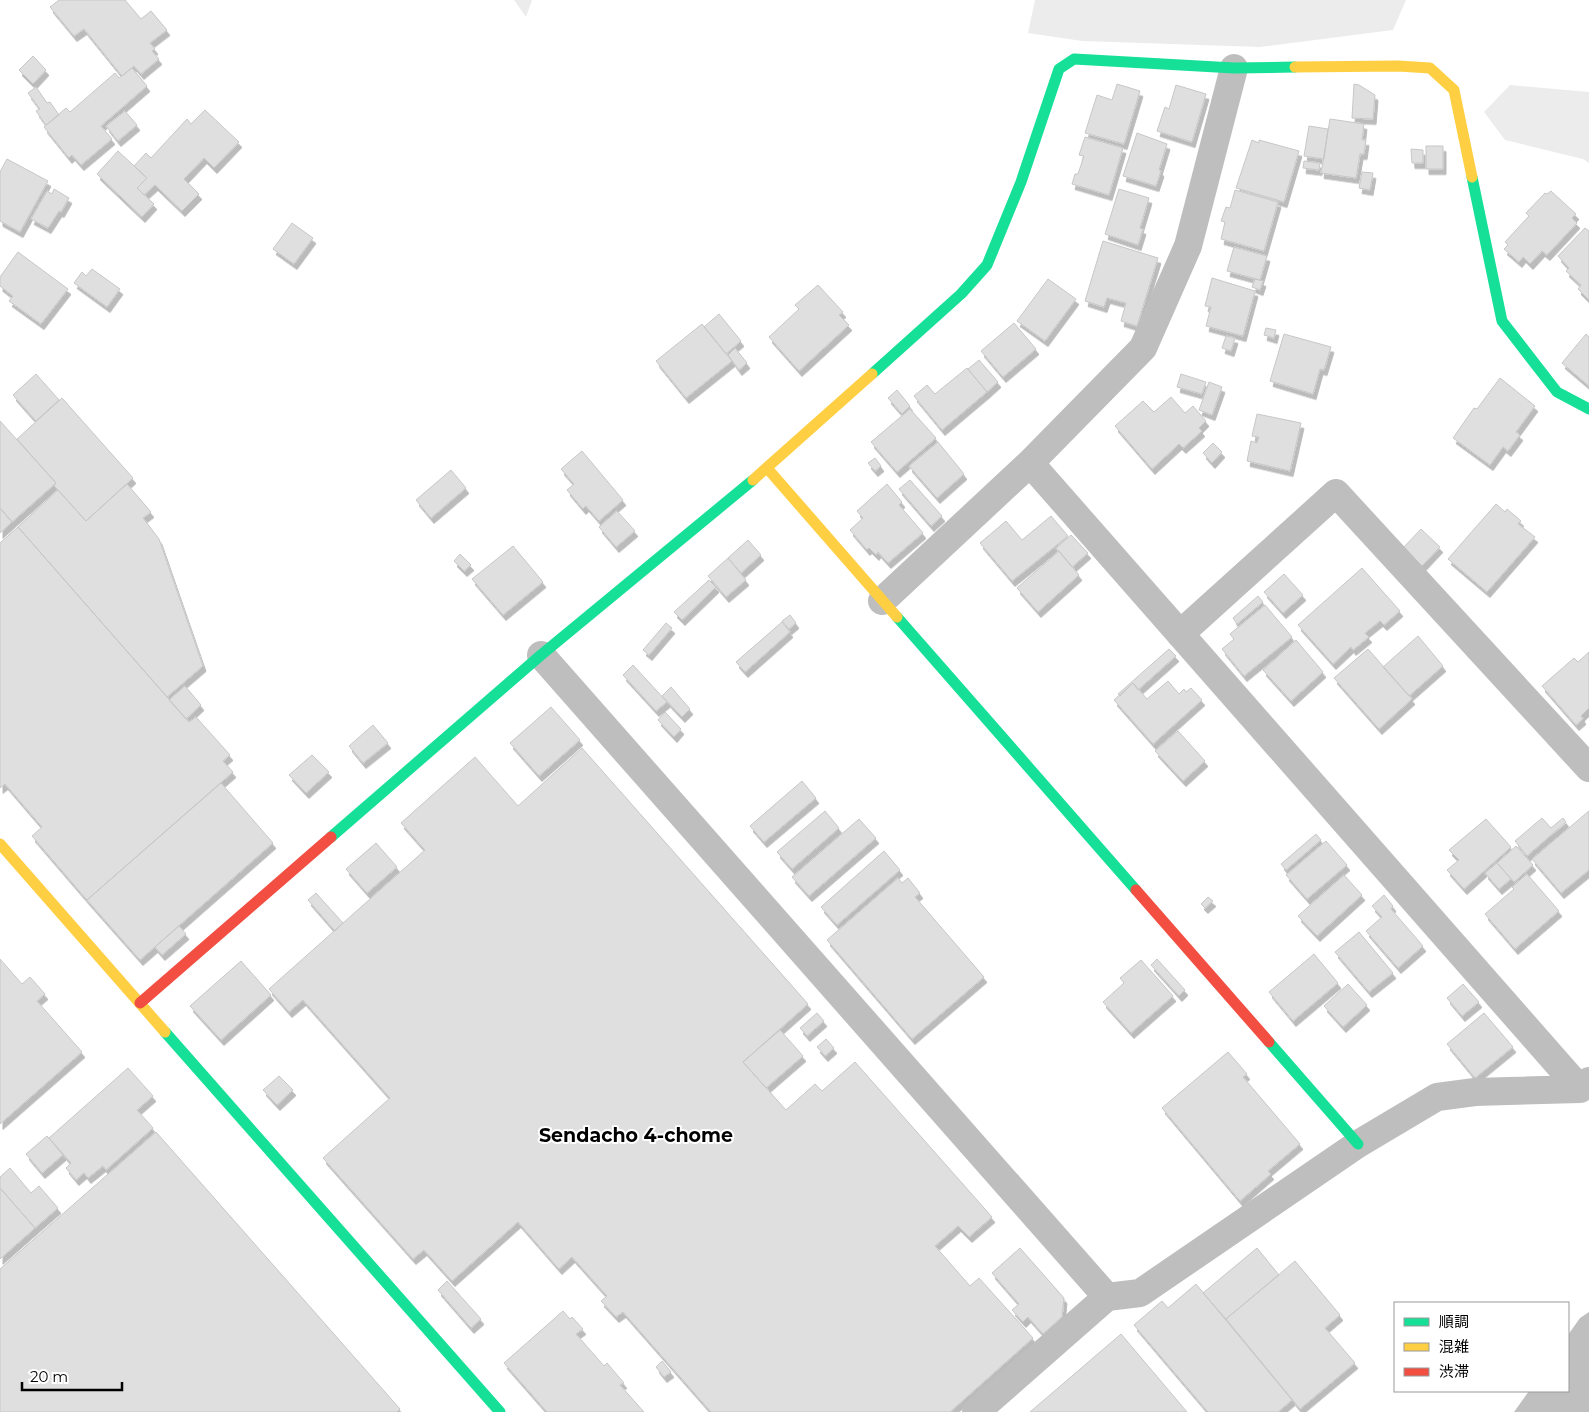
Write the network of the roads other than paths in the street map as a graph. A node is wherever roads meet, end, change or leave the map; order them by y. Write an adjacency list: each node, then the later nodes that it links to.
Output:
1 (1234, 68): 2 (street); 3 (street); 4 (street)
2 (1589, 409)
3 (1030, 463): 5 (street); 6 (street)
4 (768, 468): 5 (street); 7 (street)
5 (882, 601): 12 (street)
6 (1180, 634): 8 (street); 11 (street)
7 (541, 654): 10 (street); 13 (street)
8 (1589, 768)
9 (0, 844): 10 (street)
10 (140, 1003): 14 (street)
11 (1585, 1085): 12 (street)
12 (1358, 1144): 13 (street)
13 (1107, 1298): 15 (street)
14 (500, 1412)
15 (976, 1412)

